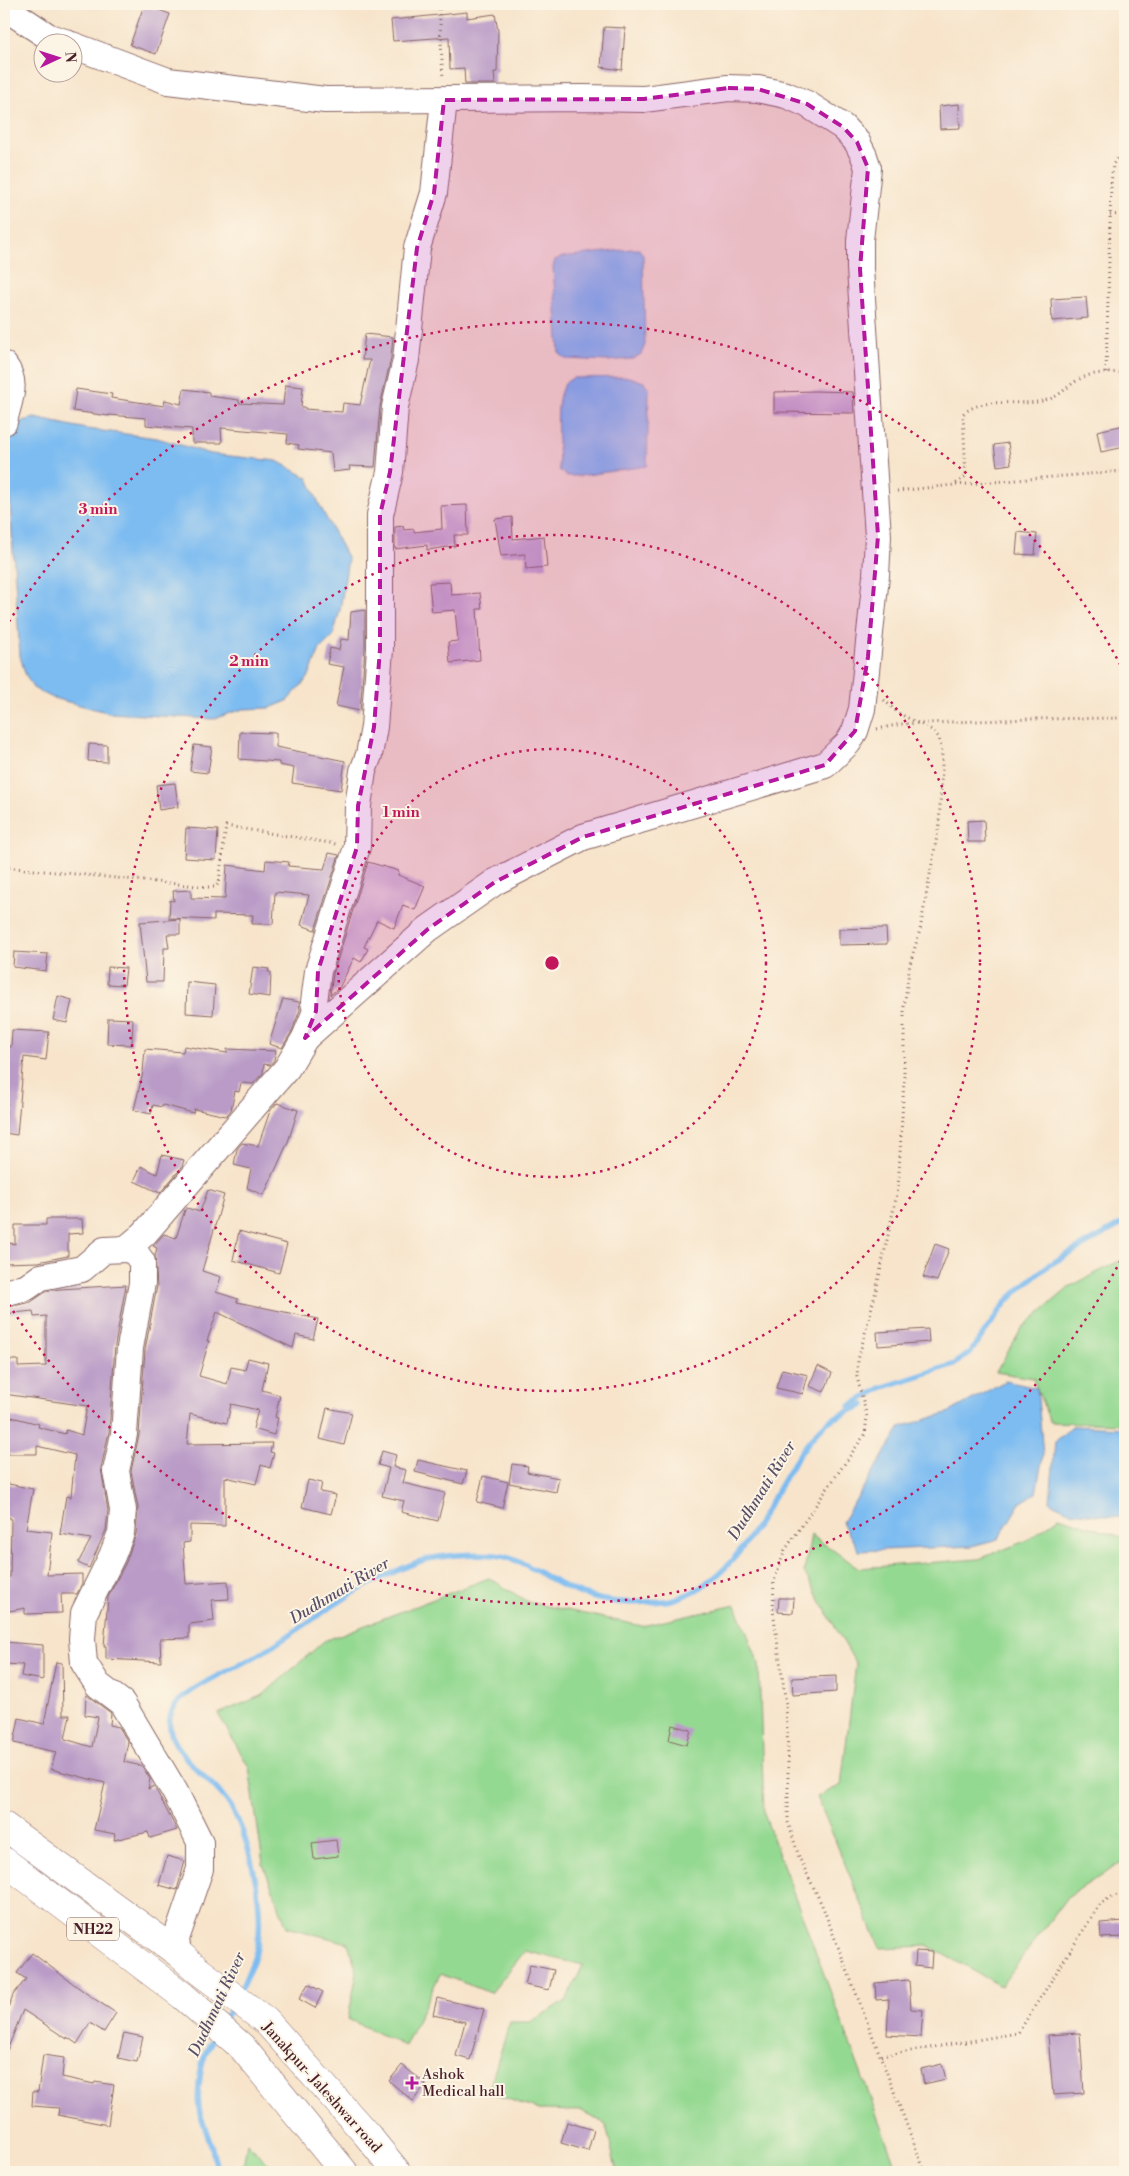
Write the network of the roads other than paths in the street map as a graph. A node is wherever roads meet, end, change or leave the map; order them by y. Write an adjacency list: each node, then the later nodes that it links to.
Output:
1 (5, 12): 2 (street)
2 (40, 32)
3 (82, 50): 4 (street)
4 (444, 100): 7 (street); 7 (street)
5 (4, 364): 6 (street)
6 (4, 422)
7 (305, 1038): 8 (street)
8 (126, 1249): 9 (street); 12 (street)
9 (4, 1293)
10 (4, 1826): 12 (highway, Janakpur- Jaleshwar road / NH22)
11 (4, 1861): 13 (highway, NH22)
12 (178, 1953): 14 (highway, Janakpur- Jaleshwar road / NH22)
13 (344, 2172)
14 (397, 2172)

